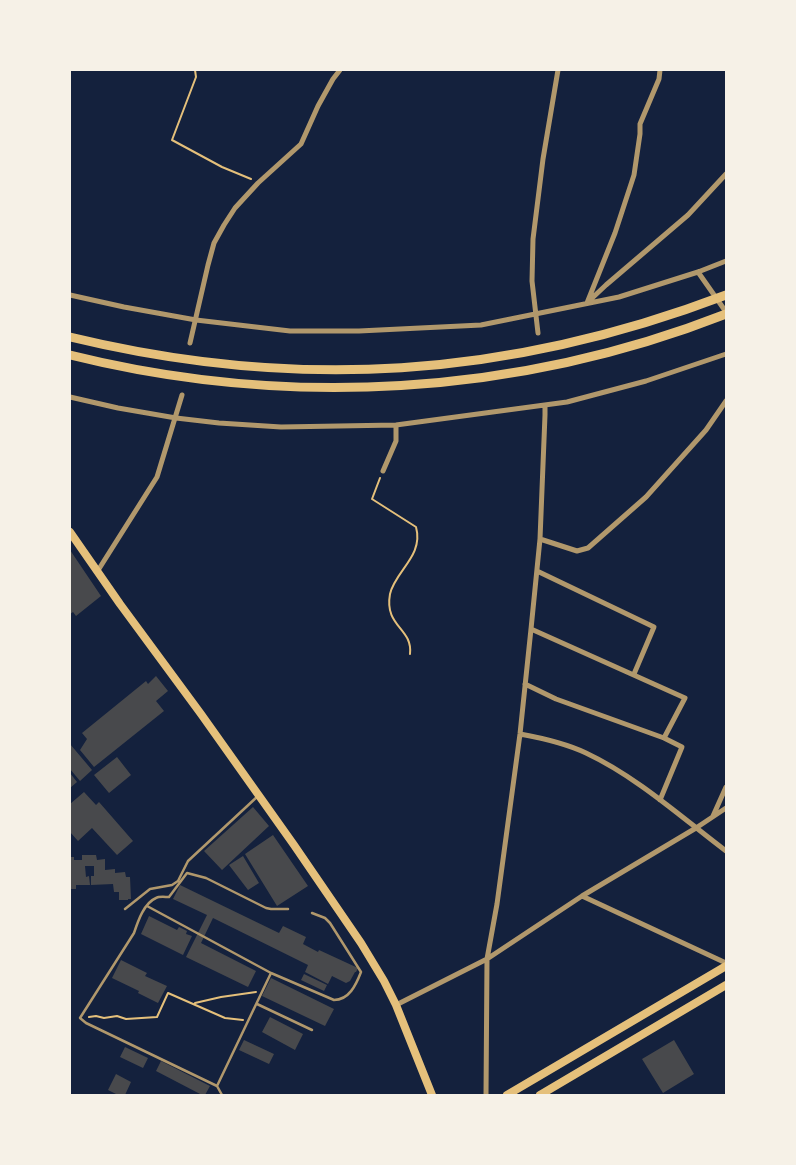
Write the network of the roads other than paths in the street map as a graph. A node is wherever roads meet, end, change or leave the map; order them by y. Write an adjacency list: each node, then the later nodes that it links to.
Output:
1 (340, 70): 12 (street)
2 (558, 70): 10 (street)
3 (660, 70): 9 (street)
4 (726, 174): 9 (street)
5 (726, 260): 6 (street)
6 (698, 272): 9 (street); 11 (street)
7 (70, 295): 12 (street)
8 (726, 295): 14 (highway)
9 (587, 303): 10 (street)
10 (536, 313): 12 (street); 13 (street)
11 (726, 313): 17 (highway)
12 (196, 320): 15 (street)
13 (538, 333)
14 (70, 337)
15 (190, 343)
16 (726, 354): 21 (street)
17 (70, 355)
18 (182, 395): 22 (street)
19 (70, 397): 22 (street)
20 (726, 401): 26 (street)
21 (544, 405): 23 (street); 26 (street)
22 (176, 418): 23 (street); 28 (street)
23 (396, 425): 24 (street)
24 (383, 471)
25 (70, 532): 28 (main road)
26 (540, 539): 27 (street)
27 (536, 571): 29 (street); 30 (street)
28 (97, 572): 35 (main road)
29 (531, 628): 30 (street); 31 (street)
30 (634, 674): 33 (street)
31 (525, 684): 32 (street); 33 (street)
32 (520, 734): 36 (street); 46 (street)
33 (664, 738): 36 (street)
34 (726, 787): 38 (street)
35 (259, 795): 43 (lane); 51 (main road)
36 (660, 800): 39 (street)
37 (726, 808): 38 (street)
38 (713, 817): 39 (street)
39 (696, 828): 40 (street); 41 (street)
40 (726, 851)
41 (582, 896): 46 (street); 47 (street)
42 (146, 906): 44 (lane); 48 (lane); 53 (lane)
43 (125, 909)
44 (288, 909)
45 (312, 913): 48 (lane)
46 (486, 959): 51 (street); 56 (street)
47 (726, 964): 57 (main road)
48 (271, 973): 50 (lane)
49 (726, 985): 58 (main road)
50 (257, 1004): 52 (lane); 53 (lane)
51 (396, 1005): 55 (main road)
52 (312, 1030)
53 (217, 1086): 54 (lane)
54 (222, 1095)
55 (432, 1095)
56 (486, 1095)
57 (507, 1095)
58 (540, 1095)

